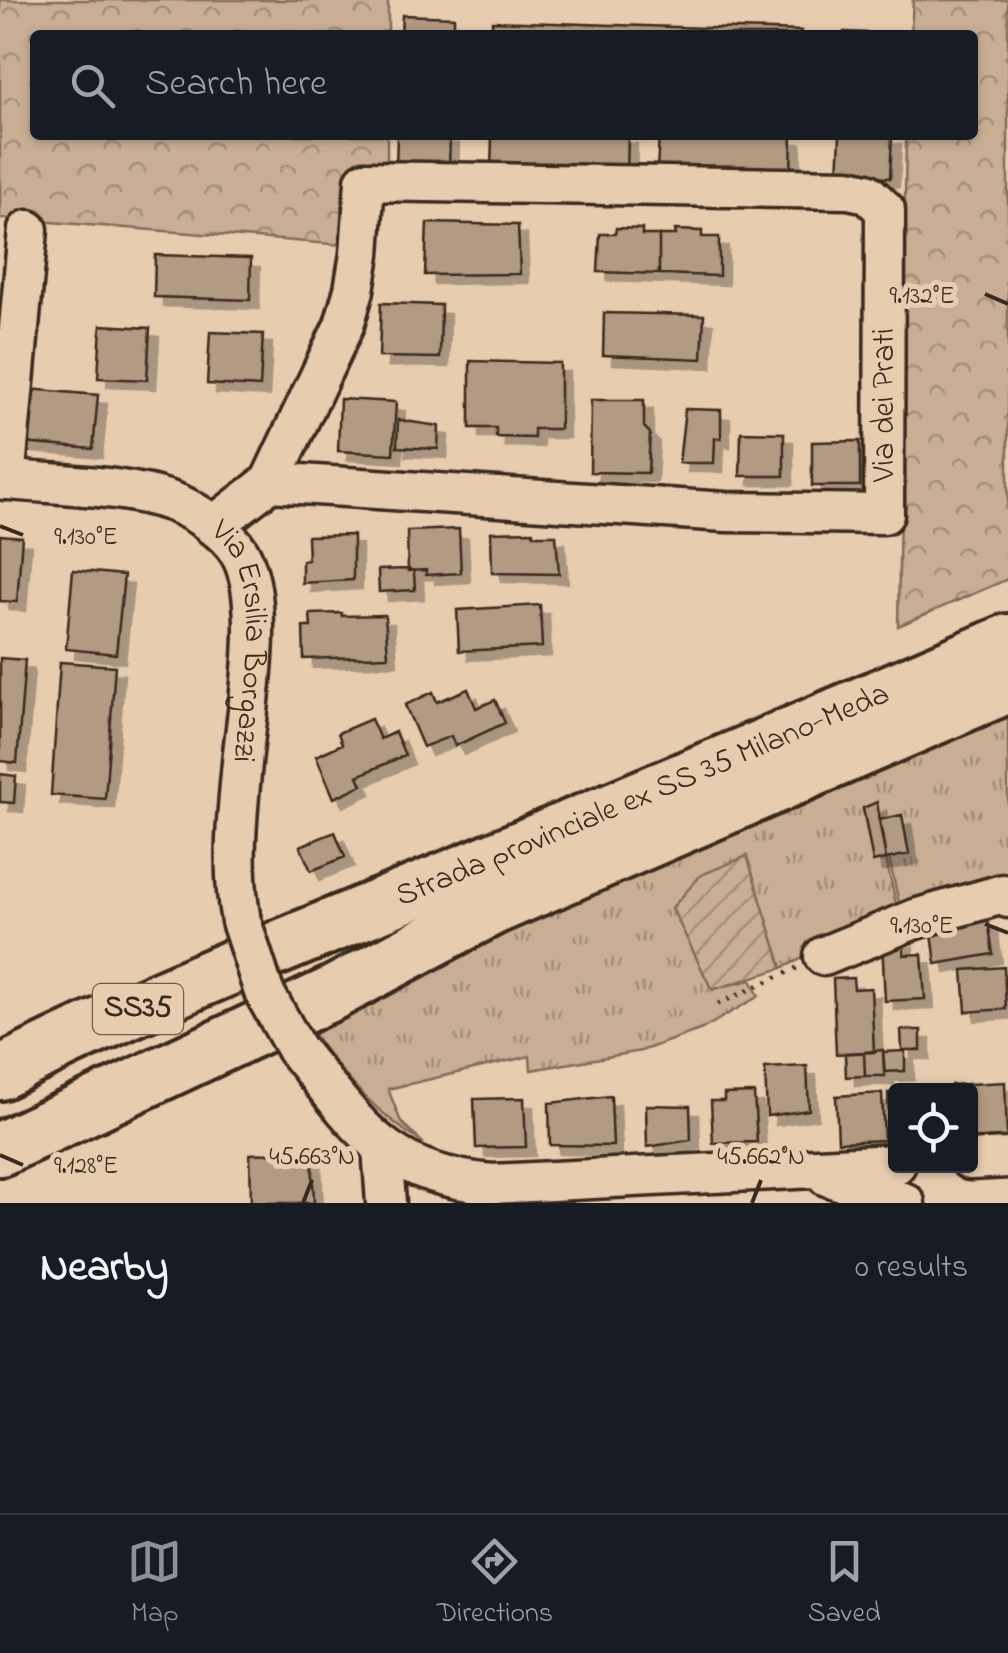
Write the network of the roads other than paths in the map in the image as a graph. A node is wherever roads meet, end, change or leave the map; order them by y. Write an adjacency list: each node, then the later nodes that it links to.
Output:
1 (28, 230): 2 (street)
2 (3, 480): 4 (street, Via Ersilia Borgazzi)
3 (270, 482): 3 (street, Via dei Prati); 4 (street)
4 (213, 526): 8 (street, Via Ersilia Borgazzi)
5 (1008, 640): 8 (highway, Strada provinciale ex SS 35 Milano-Meda)
6 (1008, 686): 10 (highway, Strada provinciale ex SS 35 Milano-Meda)
7 (1008, 898): 9 (street)
8 (260, 935): 10 (street, Via Ersilia Borgazzi, bridge); 11 (highway, SS35)
9 (824, 956)
10 (277, 1039): 12 (street, Via Ersilia Borgazzi); 13 (highway, SS35)
11 (0, 1073)
12 (382, 1147): 17 (street, Via Ersilia Borgazzi); 18 (street)
13 (0, 1150)
14 (1008, 1158): 15 (street)
15 (978, 1160)
16 (888, 1164): 17 (street, Via Ersilia Borgazzi)
17 (806, 1169): 19 (street)
18 (386, 1203)
19 (905, 1203)

